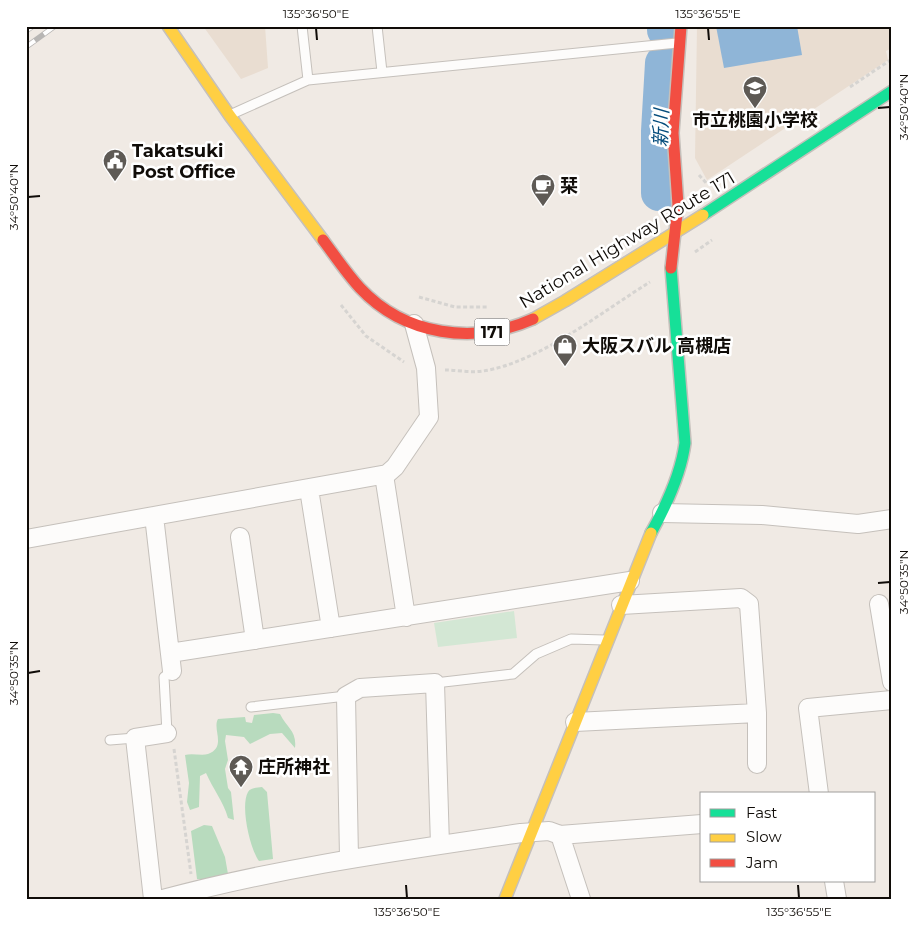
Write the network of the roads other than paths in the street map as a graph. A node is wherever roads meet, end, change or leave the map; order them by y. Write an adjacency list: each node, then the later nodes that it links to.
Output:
1 (168, 26): 9 (main road, National Highway Route 171 / 171)
2 (302, 26): 7 (lane)
3 (377, 26): 6 (lane)
4 (681, 26): 5 (main road)
5 (680, 43): 6 (lane); 10 (main road)
6 (382, 72): 7 (lane)
7 (308, 80): 9 (lane)
8 (892, 91): 10 (main road, National Highway Route 171 / 171)
9 (230, 116): 11 (main road, National Highway Route 171 / 171)
10 (674, 235): 11 (main road, National Highway Route 171 / 171); 14 (main road)
11 (414, 324): 12 (street)
12 (384, 475): 13 (street); 22 (street)
13 (309, 489): 15 (street); 23 (street)
14 (662, 513): 16 (street); 19 (main road)
15 (154, 516): 18 (street); 26 (street)
16 (892, 519)
17 (240, 537): 24 (street)
18 (26, 539)
19 (630, 582): 21 (main road); 22 (street)
20 (879, 604): 28 (street)
21 (621, 605): 25 (main road); 33 (street)
22 (406, 617): 23 (street)
23 (331, 628): 24 (street)
24 (255, 640): 26 (street)
25 (608, 640): 29 (lane); 34 (main road)
26 (170, 653): 27 (street)
27 (172, 671): 35 (lane)
28 (892, 682)
29 (435, 683): 30 (street); 43 (street)
30 (346, 696): 32 (lane); 44 (street)
31 (892, 700): 39 (street)
32 (251, 707)
33 (757, 713): 34 (street); 38 (street)
34 (575, 722): 41 (main road)
35 (166, 733): 36 (street)
36 (135, 738): 37 (lane); 47 (street)
37 (110, 740)
38 (757, 764)
39 (819, 792)
40 (700, 824): 42 (street)
41 (533, 832): 42 (street); 43 (street); 49 (main road)
42 (560, 835): 50 (street)
43 (440, 845): 44 (street)
44 (349, 858): 46 (street)
45 (834, 882): 51 (street)
46 (205, 892): 48 (street)
47 (153, 899)
48 (163, 899)
49 (505, 899)
50 (581, 899)
51 (837, 899)

